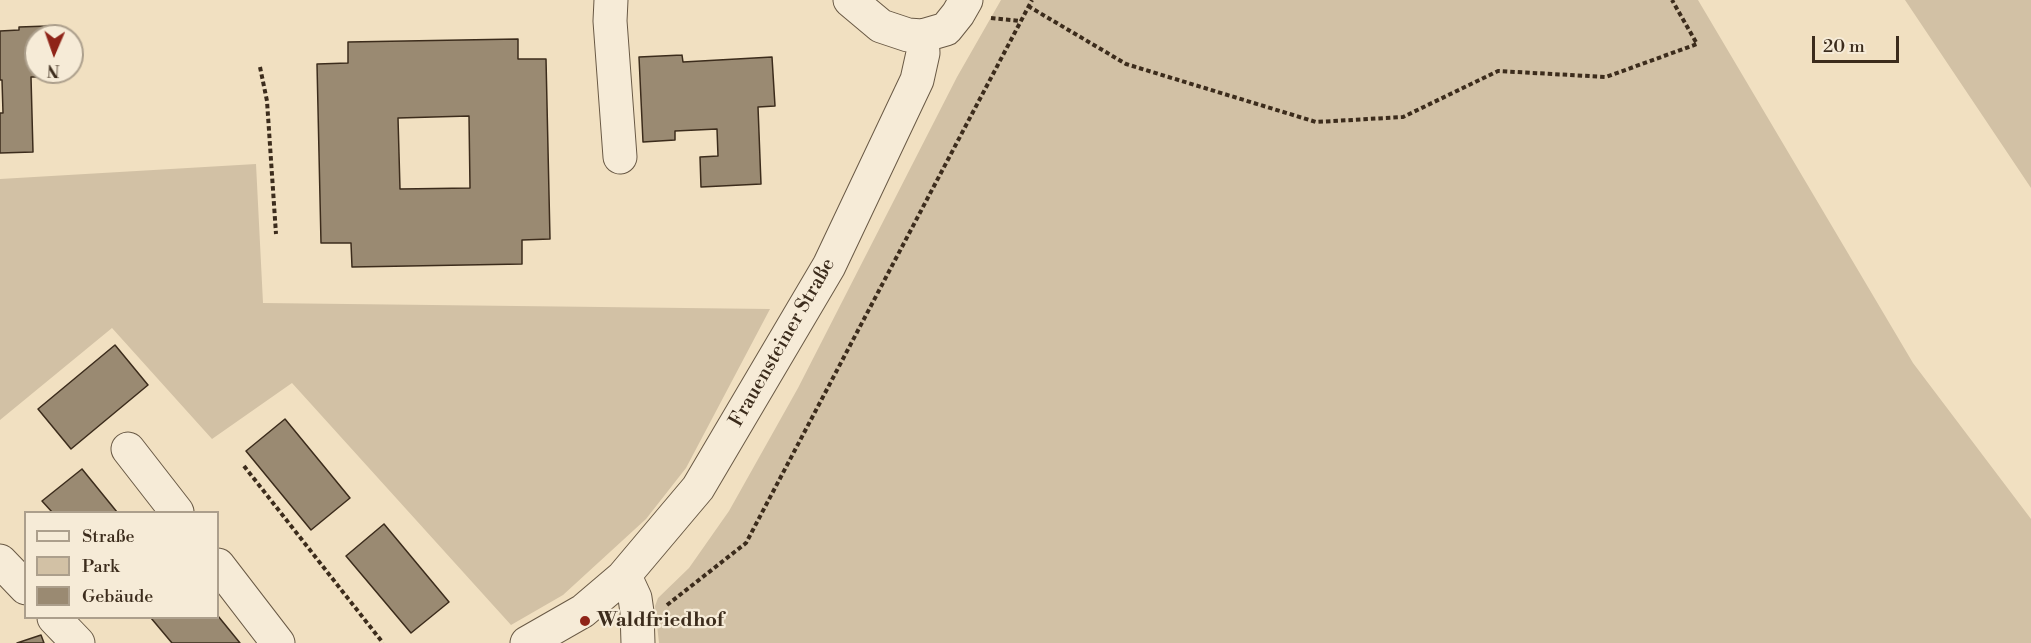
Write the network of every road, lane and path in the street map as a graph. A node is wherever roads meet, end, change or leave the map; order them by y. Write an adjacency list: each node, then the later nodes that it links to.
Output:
1 (611, 0): 9 (street)
2 (850, 0): 7 (street)
3 (966, 0): 7 (street)
4 (1032, 0): 6 (path)
5 (1672, 0): 6 (path)
6 (1028, 6): 19 (path)
7 (922, 36): 16 (street, Frauensteiner Straße)
8 (260, 67): 10 (path)
9 (620, 157)
10 (276, 234)
11 (128, 449): 13 (street)
12 (244, 466): 22 (path)
13 (175, 511)
14 (0, 561): 17 (street)
15 (219, 566): 21 (street)
16 (623, 578): 19 (street); 23 (street, Frauensteiner Straße)
17 (24, 586)
18 (55, 619): 20 (street)
19 (638, 635)
20 (78, 643)
21 (278, 643)
22 (382, 643)
23 (527, 643)

